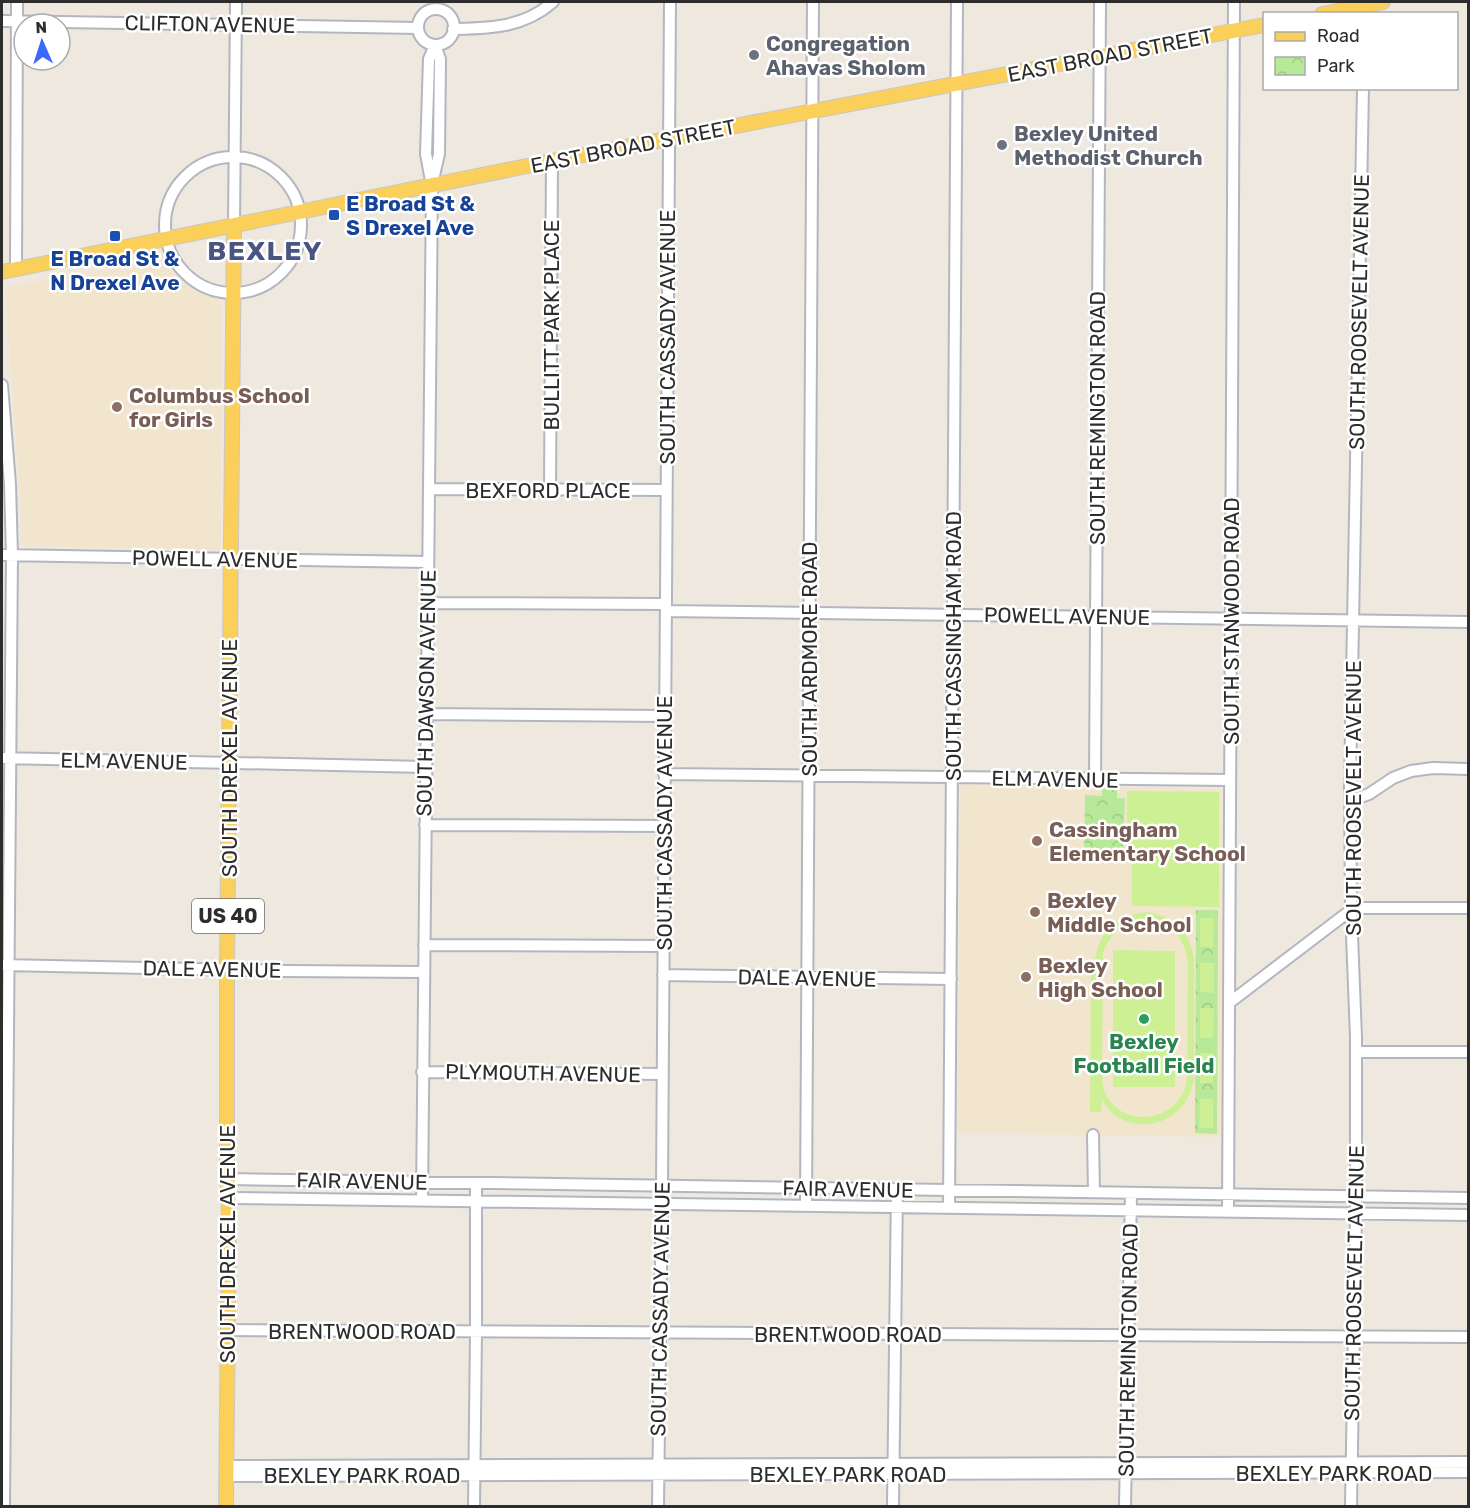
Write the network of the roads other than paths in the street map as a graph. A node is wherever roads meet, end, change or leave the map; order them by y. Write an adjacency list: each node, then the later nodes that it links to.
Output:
1 (236, 2): 14 (street)
2 (553, 2): 16 (street)
3 (670, 2): 24 (street, SOUTH CASSADY AVENUE)
4 (813, 2): 23 (street, SOUTH ARDMORE ROAD)
5 (957, 2): 21 (street, SOUTH CASSINGHAM ROAD)
6 (1100, 2): 19 (street, SOUTH REMINGTON ROAD)
7 (1234, 2): 17 (street, SOUTH STANWOOD ROAD)
8 (1383, 2): 10 (main road)
9 (435, 5): 15 (street); 16 (street)
10 (1364, 9): 11 (main road)
11 (1339, 12)
12 (72, 22): 14 (street, CLIFTON AVENUE)
13 (1263, 24): 17 (main road, EAST BROAD STREET)
14 (236, 25): 15 (street, CLIFTON AVENUE); 25 (street)
15 (418, 28): 18 (street)
16 (453, 29): 18 (street)
17 (1234, 30): 19 (main road, EAST BROAD STREET); 46 (street, SOUTH STANWOOD ROAD)
18 (435, 45): 27 (street, SOUTH DAWSON AVENUE)
19 (1100, 56): 21 (main road, EAST BROAD STREET); 45 (street, SOUTH REMINGTON ROAD)
20 (16, 72): 31 (street)
21 (956, 85): 23 (main road, EAST BROAD STREET); 44 (street, SOUTH CASSINGHAM ROAD)
22 (1363, 90): 47 (street, SOUTH ROOSEVELT AVENUE)
23 (812, 112): 24 (main road, EAST BROAD STREET); 43 (street, SOUTH ARDMORE ROAD)
24 (669, 139): 26 (main road, EAST BROAD STREET); 37 (street, SOUTH CASSADY AVENUE)
25 (234, 157): 28 (street); 29 (street); 30 (street)
26 (552, 161): 27 (main road, EAST BROAD STREET); 36 (street, BULLITT PARK PLACE)
27 (432, 186): 28 (main road, EAST BROAD STREET); 35 (street, SOUTH DAWSON AVENUE)
28 (300, 212): 29 (main road, EAST BROAD STREET); 33 (street)
29 (234, 225): 30 (main road, EAST BROAD STREET); 33 (main road, SOUTH DREXEL AVENUE / US 40)
30 (166, 238): 31 (main road, EAST BROAD STREET); 33 (street)
31 (16, 269): 32 (main road, EAST BROAD STREET)
32 (2, 272)
33 (233, 294): 39 (main road, SOUTH DREXEL AVENUE / US 40)
34 (2, 385): 38 (street)
35 (429, 489): 36 (street, BEXFORD PLACE); 40 (street, SOUTH DAWSON AVENUE)
36 (550, 489): 37 (street, BEXFORD PLACE)
37 (666, 490): 42 (street, SOUTH CASSADY AVENUE)
38 (7, 555): 39 (street, POWELL AVENUE); 51 (street)
39 (231, 559): 40 (street, POWELL AVENUE); 52 (main road, SOUTH DREXEL AVENUE / US 40)
40 (428, 562): 41 (street, SOUTH DAWSON AVENUE)
41 (428, 603): 42 (street, POWELL AVENUE); 49 (street, SOUTH DAWSON AVENUE)
42 (666, 607): 43 (street, POWELL AVENUE); 50 (street, SOUTH CASSADY AVENUE)
43 (809, 612): 44 (street, POWELL AVENUE); 56 (street, SOUTH ARDMORE ROAD)
44 (952, 614): 45 (street, POWELL AVENUE); 57 (street, SOUTH CASSINGHAM ROAD)
45 (1096, 616): 46 (street, POWELL AVENUE); 58 (street, SOUTH REMINGTON ROAD)
46 (1231, 619): 47 (street, POWELL AVENUE); 59 (street, SOUTH STANWOOD ROAD)
47 (1353, 621): 48 (street, POWELL AVENUE); 60 (street, SOUTH ROOSEVELT AVENUE)
48 (1468, 622)
49 (426, 714): 50 (street); 53 (street, SOUTH DAWSON AVENUE)
50 (665, 716): 55 (street, SOUTH CASSADY AVENUE)
51 (6, 758): 52 (street, ELM AVENUE); 67 (street)
52 (229, 763): 53 (street, ELM AVENUE); 68 (main road, SOUTH DREXEL AVENUE / US 40)
53 (426, 766): 61 (street, SOUTH DAWSON AVENUE)
54 (1468, 769): 60 (street)
55 (664, 774): 56 (street, ELM AVENUE); 62 (street, SOUTH CASSADY AVENUE)
56 (808, 776): 57 (street, ELM AVENUE); 71 (street, SOUTH ARDMORE ROAD)
57 (952, 778): 58 (street, ELM AVENUE); 72 (street, SOUTH CASSINGHAM ROAD)
58 (1095, 779): 59 (street, ELM AVENUE)
59 (1230, 780): 73 (street, SOUTH STANWOOD ROAD)
60 (1350, 801): 64 (street, SOUTH ROOSEVELT AVENUE)
61 (425, 825): 62 (street); 65 (street, SOUTH DAWSON AVENUE)
62 (664, 826): 66 (street, SOUTH CASSADY AVENUE)
63 (1468, 908): 64 (street)
64 (1351, 910): 73 (street); 74 (street, SOUTH ROOSEVELT AVENUE)
65 (424, 945): 66 (street); 69 (street, SOUTH DAWSON AVENUE)
66 (663, 946): 70 (street, SOUTH CASSADY AVENUE)
67 (5, 965): 68 (street, DALE AVENUE); 117 (street)
68 (227, 969): 69 (street, DALE AVENUE); 79 (main road, SOUTH DREXEL AVENUE / US 40)
69 (423, 972): 76 (street, SOUTH DAWSON AVENUE)
70 (663, 975): 71 (street, DALE AVENUE); 77 (street, SOUTH CASSADY AVENUE)
71 (807, 977): 72 (street, DALE AVENUE); 83 (street, SOUTH ARDMORE ROAD)
72 (951, 980): 85 (street, SOUTH CASSINGHAM ROAD)
73 (1229, 1003): 88 (street, SOUTH STANWOOD ROAD)
74 (1356, 1052): 75 (street); 89 (street, SOUTH ROOSEVELT AVENUE)
75 (1468, 1052)
76 (422, 1072): 77 (street, PLYMOUTH AVENUE); 80 (street, SOUTH DAWSON AVENUE)
77 (663, 1074): 82 (street, SOUTH CASSADY AVENUE)
78 (1093, 1135): 86 (street)
79 (228, 1179): 80 (street, FAIR AVENUE); 90 (main road, SOUTH DREXEL AVENUE / US 40)
80 (422, 1182): 81 (street, FAIR AVENUE); 92 (street, SOUTH DAWSON AVENUE)
81 (476, 1183): 82 (street, FAIR AVENUE); 93 (street)
82 (662, 1186): 83 (street, FAIR AVENUE); 94 (street, SOUTH CASSADY AVENUE)
83 (806, 1188): 84 (street, FAIR AVENUE); 95 (street, SOUTH ARDMORE ROAD)
84 (897, 1189): 85 (street, FAIR AVENUE); 96 (street)
85 (949, 1190): 86 (street, FAIR AVENUE); 97 (street, SOUTH CASSINGHAM ROAD)
86 (1094, 1192): 87 (street, FAIR AVENUE)
87 (1131, 1193): 88 (street, FAIR AVENUE); 98 (street, SOUTH REMINGTON ROAD)
88 (1228, 1194): 89 (street, FAIR AVENUE); 99 (street, SOUTH STANWOOD ROAD)
89 (1356, 1196): 91 (street, FAIR AVENUE); 100 (street, SOUTH ROOSEVELT AVENUE)
90 (229, 1198): 92 (street, FAIR AVENUE); 102 (main road, SOUTH DREXEL AVENUE / US 40)
91 (1468, 1198)
92 (422, 1201): 93 (street, FAIR AVENUE)
93 (476, 1202): 94 (street, FAIR AVENUE); 103 (street)
94 (662, 1204): 95 (street, FAIR AVENUE); 104 (street, SOUTH CASSADY AVENUE)
95 (806, 1206): 96 (street, FAIR AVENUE)
96 (897, 1208): 97 (street, FAIR AVENUE); 105 (street)
97 (949, 1208): 98 (street, FAIR AVENUE)
98 (1130, 1211): 99 (street, FAIR AVENUE); 106 (street, SOUTH REMINGTON ROAD)
99 (1228, 1212): 100 (street, FAIR AVENUE)
100 (1356, 1214): 101 (street, FAIR AVENUE); 107 (street, SOUTH ROOSEVELT AVENUE)
101 (1468, 1215)
102 (228, 1330): 103 (street, BRENTWOOD ROAD); 115 (main road, SOUTH DREXEL AVENUE / US 40)
103 (476, 1332): 104 (street, BRENTWOOD ROAD); 114 (street)
104 (660, 1333): 105 (street, BRENTWOOD ROAD); 112 (street, SOUTH CASSADY AVENUE)
105 (894, 1334): 106 (street, BRENTWOOD ROAD); 113 (street)
106 (1127, 1335): 107 (street, BRENTWOOD ROAD); 111 (street, SOUTH REMINGTON ROAD)
107 (1354, 1336): 108 (street, BRENTWOOD ROAD); 110 (street, SOUTH ROOSEVELT AVENUE)
108 (1468, 1337)
109 (1468, 1461): 110 (street, BEXLEY PARK ROAD)
110 (1351, 1467): 111 (street, BEXLEY PARK ROAD); 116 (street, BEXLEY PARK ROAD); 123 (street, SOUTH ROOSEVELT AVENUE)
111 (1126, 1468): 113 (street, BEXLEY PARK ROAD); 122 (street, SOUTH REMINGTON ROAD)
112 (658, 1469): 113 (street, BEXLEY PARK ROAD); 114 (street, BEXLEY PARK ROAD); 120 (street, SOUTH CASSADY AVENUE)
113 (893, 1469): 121 (street)
114 (474, 1470): 115 (street, BEXLEY PARK ROAD); 119 (street)
115 (227, 1471): 118 (main road, SOUTH DREXEL AVENUE / US 40)
116 (1468, 1472)
117 (4, 1506)
118 (226, 1506)
119 (474, 1506)
120 (658, 1506)
121 (893, 1506)
122 (1125, 1506)
123 (1351, 1506)

